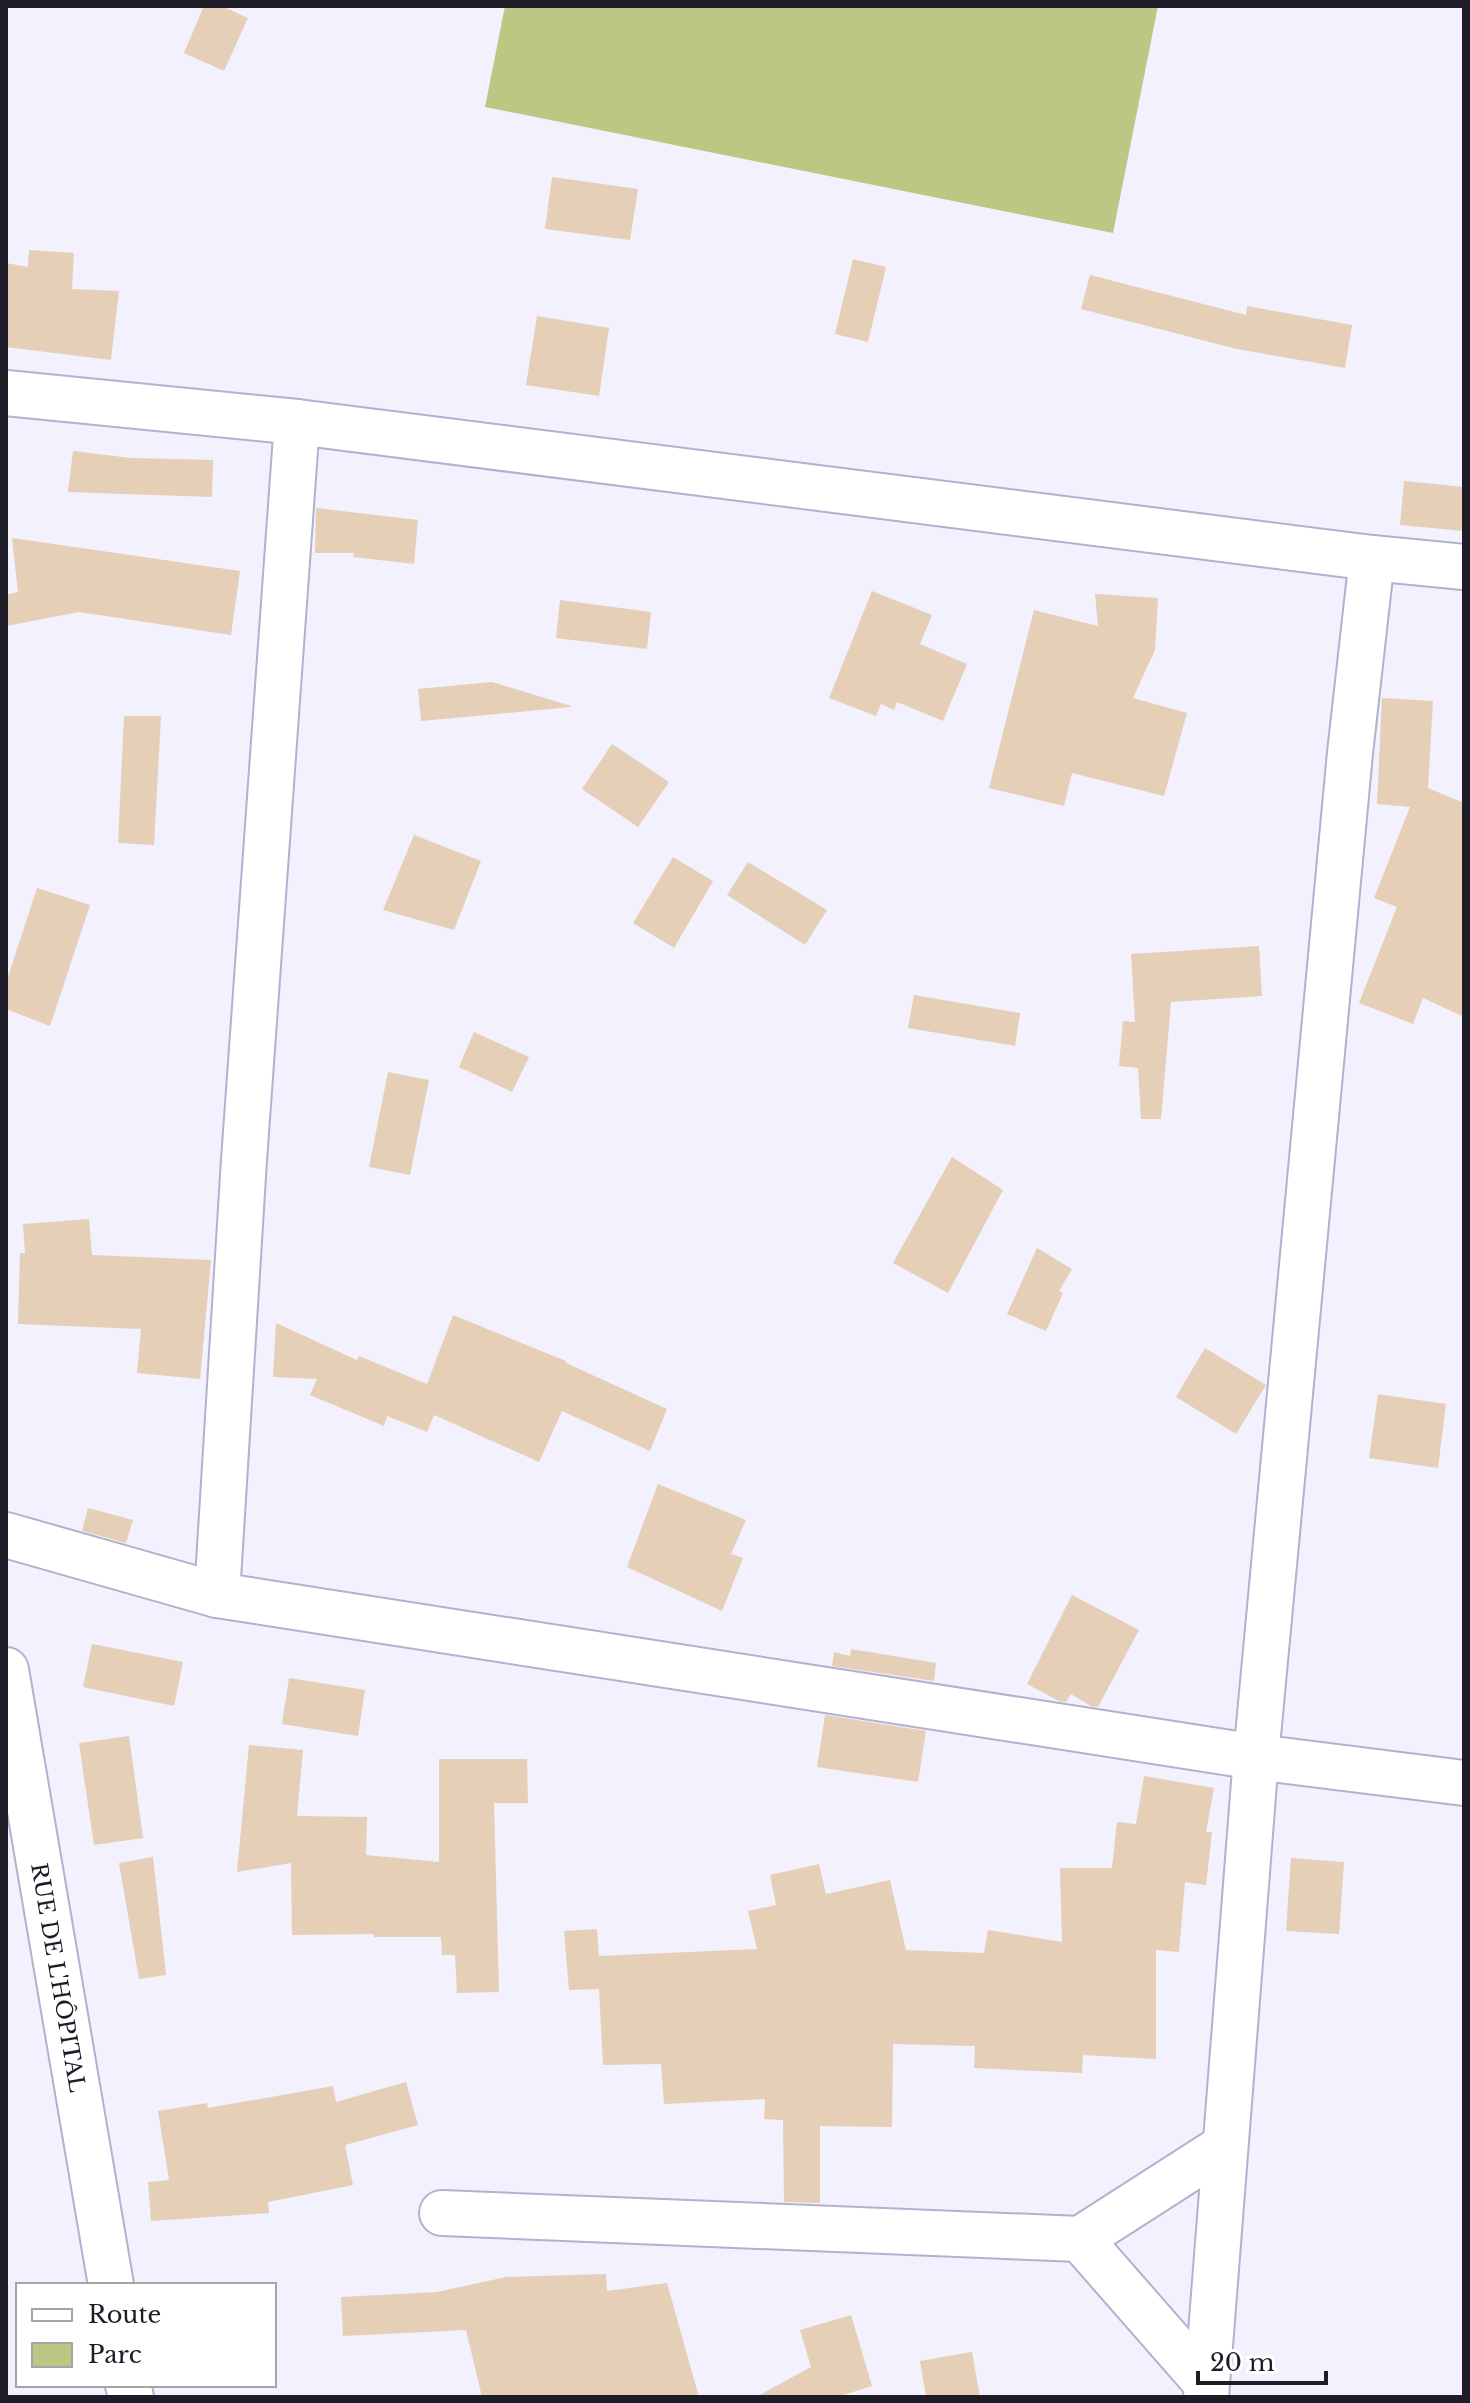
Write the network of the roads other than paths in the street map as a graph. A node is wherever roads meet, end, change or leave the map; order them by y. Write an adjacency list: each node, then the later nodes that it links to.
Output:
1 (6, 393): 2 (street)
2 (297, 422): 3 (street); 6 (street)
3 (1372, 558): 4 (street); 8 (street)
4 (1464, 567)
5 (6, 1535): 6 (street)
6 (217, 1595): 8 (street)
7 (6, 1670): 13 (street, RUE DE L'HÔPITAL)
8 (1256, 1757): 9 (street); 10 (street)
9 (1464, 1783)
10 (1225, 2146): 12 (street); 14 (street)
11 (442, 2213): 12 (street)
12 (1080, 2239): 14 (street)
13 (111, 2283)
14 (1206, 2390)

